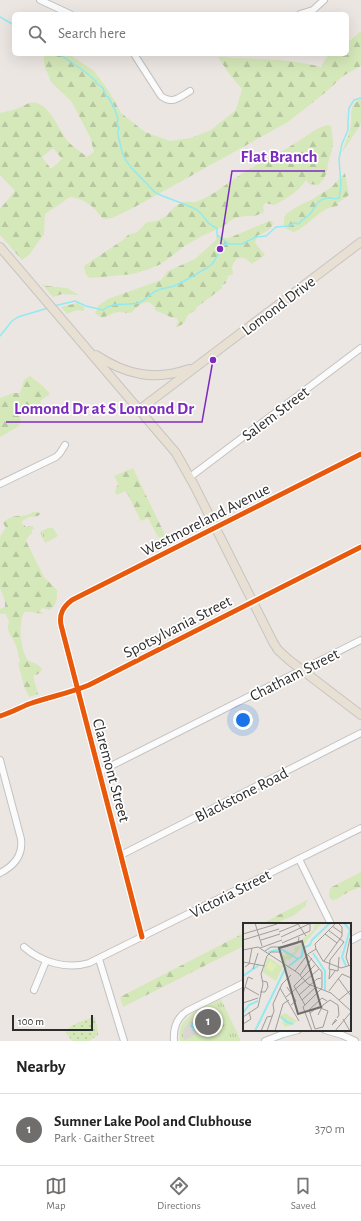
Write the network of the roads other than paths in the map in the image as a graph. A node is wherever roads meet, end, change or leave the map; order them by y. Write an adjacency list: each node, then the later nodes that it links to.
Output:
1 (40, 0): 3 (street)
2 (324, 0): 4 (street)
3 (66, 12)
4 (306, 12)
5 (135, 56): 6 (street)
6 (190, 91)
7 (361, 242): 11 (main road, Lomond Drive)
8 (0, 247): 9 (main road, Lomond Drive)
9 (86, 348): 11 (main road, Lomond Drive); 12 (main road, Lomond Drive)
10 (361, 348): 15 (street, Salem Street)
11 (196, 367): 12 (main road, Lomond Drive)
12 (140, 410): 15 (main road)
13 (65, 445): 16 (street)
14 (361, 454): 17 (street, Westmoreland Avenue)
15 (190, 477): 17 (main road)
16 (0, 484)
17 (215, 528): 19 (main road); 20 (street, Westmoreland Avenue)
18 (361, 547): 19 (street, Spotsylvania Street)
19 (253, 602): 22 (main road); 23 (street, Spotsylvania Street)
20 (62, 610): 23 (street, Claremont Street)
21 (361, 640): 22 (street, Chatham Street)
22 (302, 670): 24 (main road); 28 (street, Chatham Street)
23 (77, 690): 25 (street, Spotsylvania Street); 28 (street, Claremont Street)
24 (361, 715)
25 (0, 716)
26 (361, 734): 30 (street, Blackstone Road)
27 (0, 760): 32 (street)
28 (99, 772): 30 (street, Claremont Street)
29 (361, 828): 31 (street, Victoria Street)
30 (121, 855): 35 (street, Claremont Street)
31 (299, 859): 33 (street); 35 (street, Victoria Street)
32 (0, 872)
33 (331, 923)
34 (361, 935): 36 (street)
35 (142, 937): 38 (street, Victoria Street)
36 (351, 940)
37 (24, 946): 39 (street, Victoria Street)
38 (100, 959): 39 (street, Victoria Street); 44 (street)
39 (46, 960): 41 (street)
40 (243, 983): 45 (street)
41 (34, 990)
42 (294, 1031): 46 (street)
43 (329, 1031): 47 (street)
44 (124, 1041)
45 (174, 1041)
46 (265, 1041)
47 (355, 1041)

